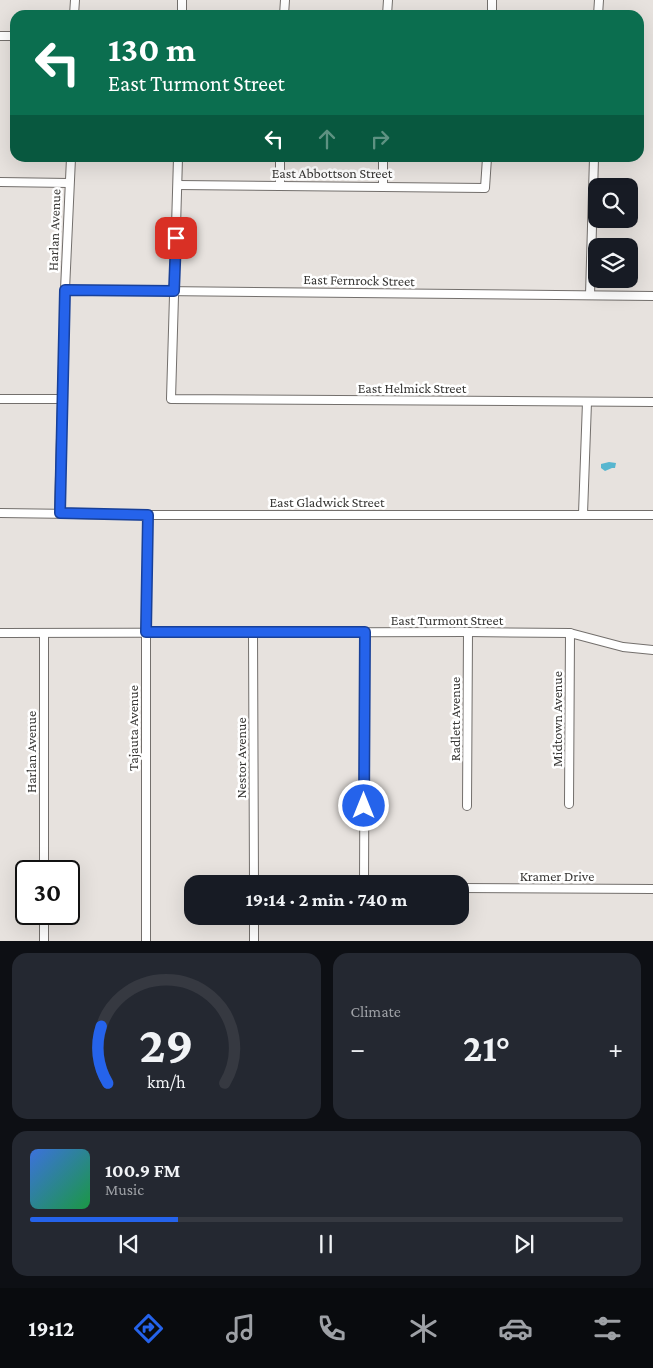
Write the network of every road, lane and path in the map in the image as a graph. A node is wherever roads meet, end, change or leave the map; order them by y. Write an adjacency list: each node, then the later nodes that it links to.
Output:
1 (71, 162): 8 (street, Harlan Avenue)
2 (178, 162): 9 (street)
3 (280, 162): 10 (street)
4 (384, 162): 11 (street)
5 (486, 162): 11 (street, East Abbottson Street)
6 (594, 162): 14 (street)
7 (0, 182): 8 (street)
8 (68, 183): 12 (street, Harlan Avenue)
9 (178, 185): 10 (street, East Abbottson Street); 13 (street)
10 (280, 186): 11 (street, East Abbottson Street)
11 (383, 186)
12 (65, 290): 13 (street, East Fernrock Street); 16 (street, Harlan Avenue)
13 (174, 291): 14 (street, East Fernrock Street); 18 (street, East Helmick Street)
14 (590, 295): 15 (street, East Fernrock Street)
15 (653, 296)
16 (62, 399): 17 (street); 21 (street, Harlan Avenue)
17 (0, 400)
18 (587, 402): 19 (street, East Helmick Street); 22 (street)
19 (653, 402)
20 (0, 512): 21 (street, East Gladwick Street)
21 (60, 513): 23 (street, East Gladwick Street)
22 (583, 514): 23 (street, East Gladwick Street); 24 (street, East Gladwick Street)
23 (148, 515): 25 (street, Tajauta Avenue)
24 (653, 515)
25 (146, 632): 26 (street, East Turmont Street); 30 (street, East Turmont Street); 43 (street, Tajauta Avenue)
26 (253, 632): 27 (street, East Turmont Street); 36 (street, Nestor Avenue)
27 (365, 632): 28 (street, East Turmont Street); 37 (street)
28 (468, 632): 31 (street, East Turmont Street); 34 (street, Radlett Avenue)
29 (0, 633): 30 (street, East Turmont Street)
30 (44, 633): 35 (street, Harlan Avenue)
31 (570, 633): 32 (street, East Turmont Street); 33 (street, Midtown Avenue)
32 (653, 650)
33 (569, 804)
34 (467, 806)
35 (44, 860)
36 (254, 875)
37 (364, 875)
38 (469, 888): 39 (street, Kramer Drive)
39 (653, 889)
40 (44, 925): 42 (street)
41 (254, 925): 44 (street)
42 (44, 940)
43 (146, 940)
44 (254, 940)

